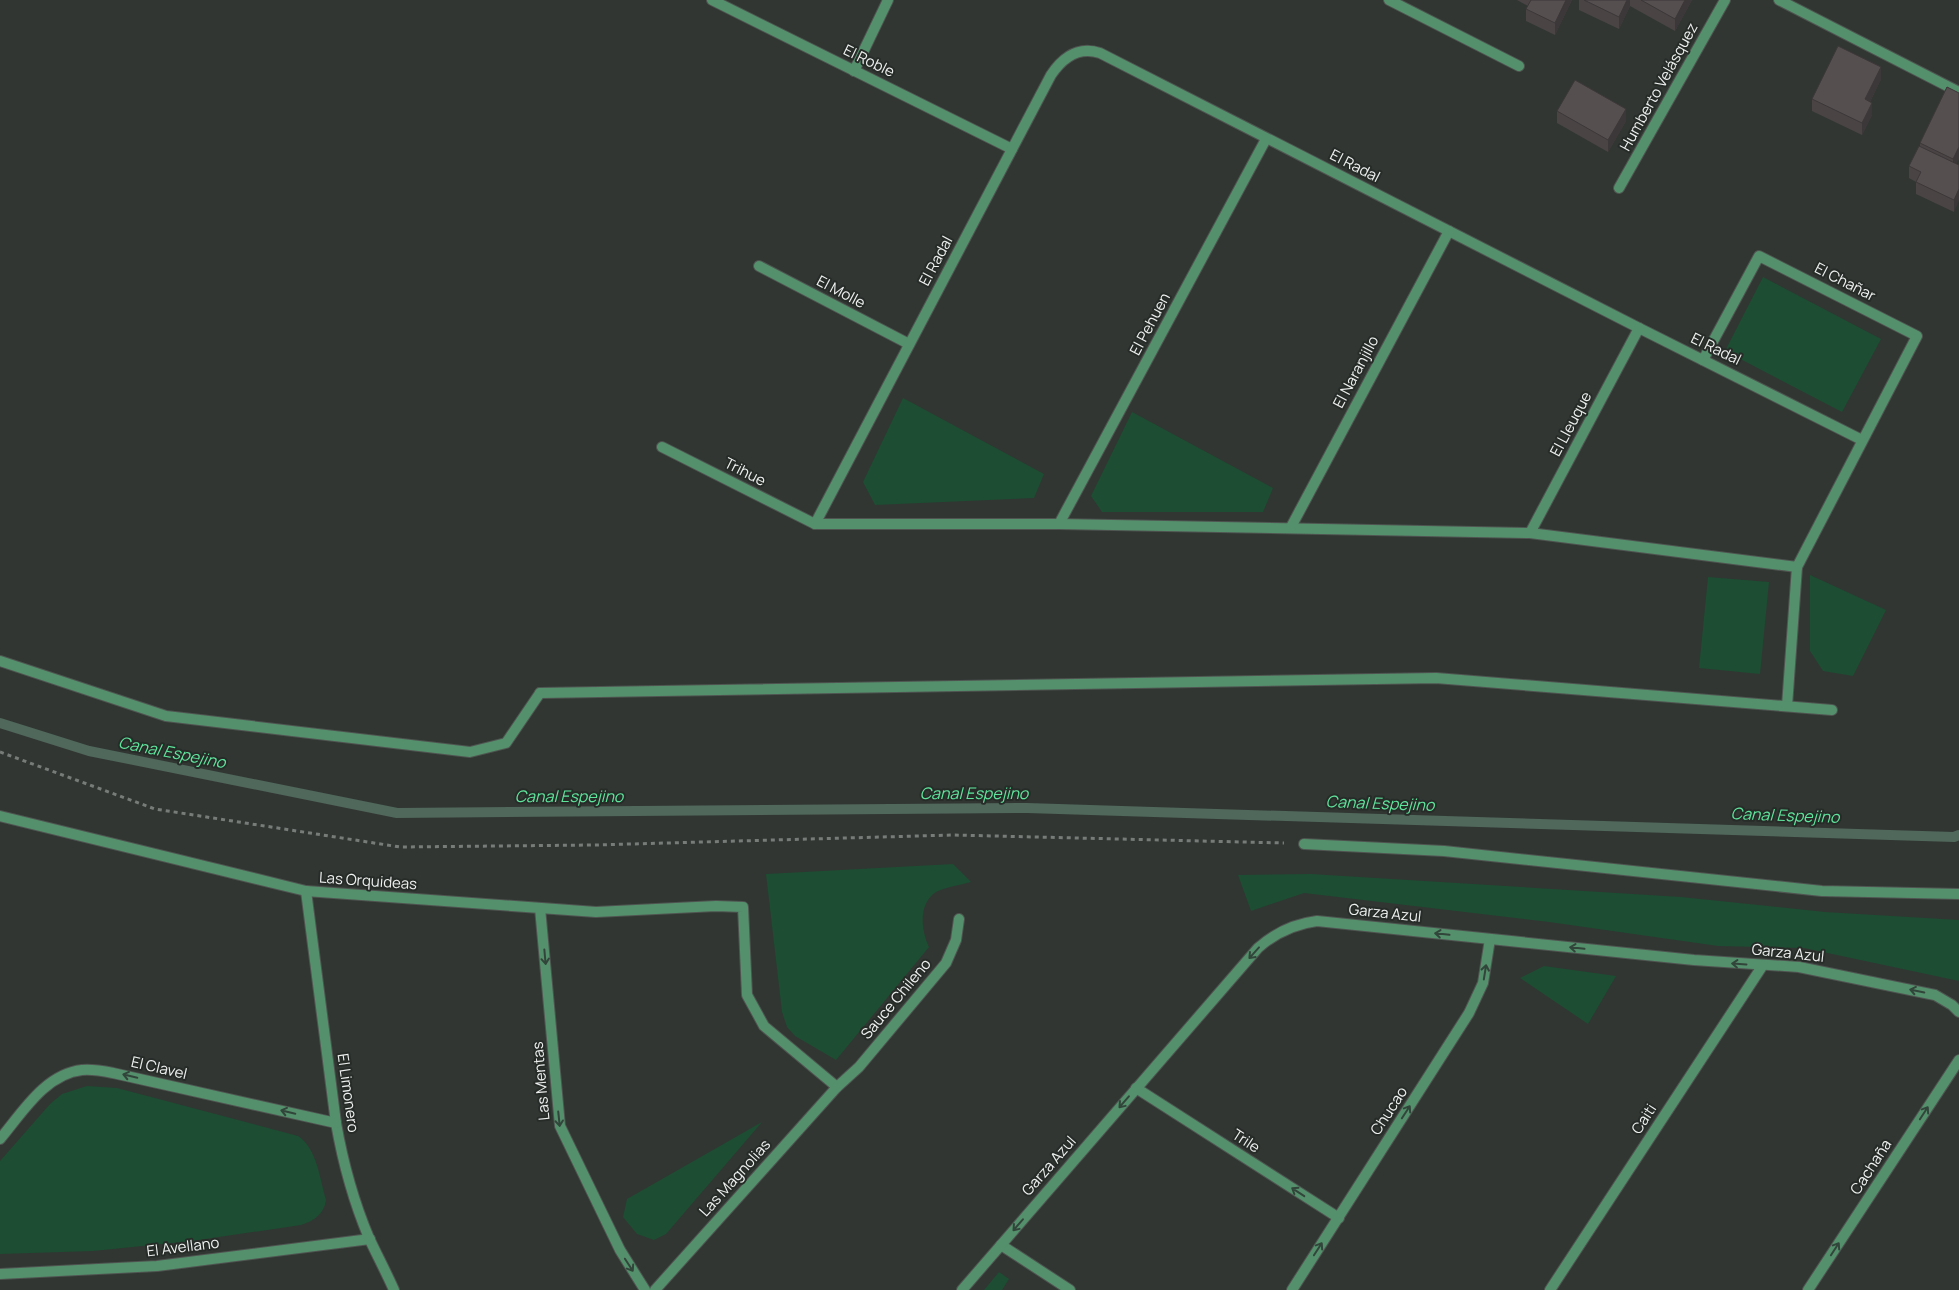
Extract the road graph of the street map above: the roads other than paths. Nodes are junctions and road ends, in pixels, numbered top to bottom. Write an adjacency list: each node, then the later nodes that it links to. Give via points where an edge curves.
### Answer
1 (712, 0): 7 (street, El Roble)
2 (888, 0): 7 (street)
3 (1389, 0): 6 (street)
4 (1725, 0): 11 (street, Humberto Velásquez)
5 (1779, 0): 8 (street)
6 (1519, 66)
7 (854, 71): 10 (street, El Roble)
8 (1959, 92)
9 (1266, 139): 10 (street, El Radal, via 1100,53 1086,50 1066,57 1056,68); 12 (street, El Radal); 20 (street, El Pehuen)
10 (1012, 149): 15 (street, El Radal)
11 (1619, 188)
12 (1449, 231): 14 (street, El Radal); 21 (street, El Naranjillo)
13 (759, 266): 15 (street, El Molle)
14 (1639, 328): 16 (street, El Radal); 22 (street, El Lleuque)
15 (909, 344): 19 (street, El Radal)
16 (1703, 360): 17 (street, El Radal); 17 (street, El Chañar, via 1759,256 1777,265 1917,336)
17 (1862, 440): 23 (street)
18 (662, 447): 19 (street, Trihue)
19 (815, 524): 20 (street)
20 (1059, 524): 21 (street)
21 (1291, 527): 22 (street)
22 (1530, 533): 23 (street)
23 (1797, 567): 25 (street)
24 (0, 661): 25 (street, via 166,716 470,752 506,743 540,693 1436,678)
25 (1787, 706): 26 (street)
26 (1832, 710)
27 (0, 816): 29 (street, Las Orquideas)
28 (1304, 844): 30 (street, via 1444,851 1822,891)
29 (306, 891): 31 (street, Las Orquideas); 39 (street, El Limonero)
30 (1959, 894)
31 (540, 908): 37 (street, Las Orquideas, via 596,912 743,907 747,995 764,1026); 46 (street, Las Mentas, one-way to 46, via 560,1126 620,1250)
32 (959, 919): 37 (street, Sauce Chileno, via 956,940 946,963 859,1067)
33 (1490, 939): 34 (street, Garza Azul, one-way to 33); 38 (street, Garza Azul, one-way to 38, via 1317,921 1287,928 1258,948); 41 (street, Chucao, one-way to 33, via 1475,1002 1484,983)
34 (1763, 965): 35 (street, Garza Azul, one-way to 34, via 1935,995 1819,970); 51 (street, Caiti)
35 (1959, 1012)
36 (1959, 1060): 52 (street, Cachaña, one-way to 36)
37 (837, 1087): 47 (street, Las Magnolias)
38 (1136, 1088): 41 (street, Trile, one-way to 38); 43 (street, Garza Azul, one-way to 43)
39 (336, 1123): 40 (street, El Clavel, one-way to 40, via 113,1073 82,1070 58,1077 47,1085); 42 (street, El Limonero, via 348,1178)
40 (0, 1139)
41 (1339, 1218): 50 (street, Chucao, one-way to 41)
42 (370, 1238): 44 (street, El Avellano, via 157,1266); 45 (street, El Limonero)
43 (1001, 1245): 48 (street, Garza Azul); 49 (street)
44 (0, 1274)
45 (394, 1290)
46 (645, 1290)
47 (655, 1290)
48 (962, 1290)
49 (1070, 1290)
50 (1292, 1290)
51 (1550, 1290)
52 (1808, 1290)

